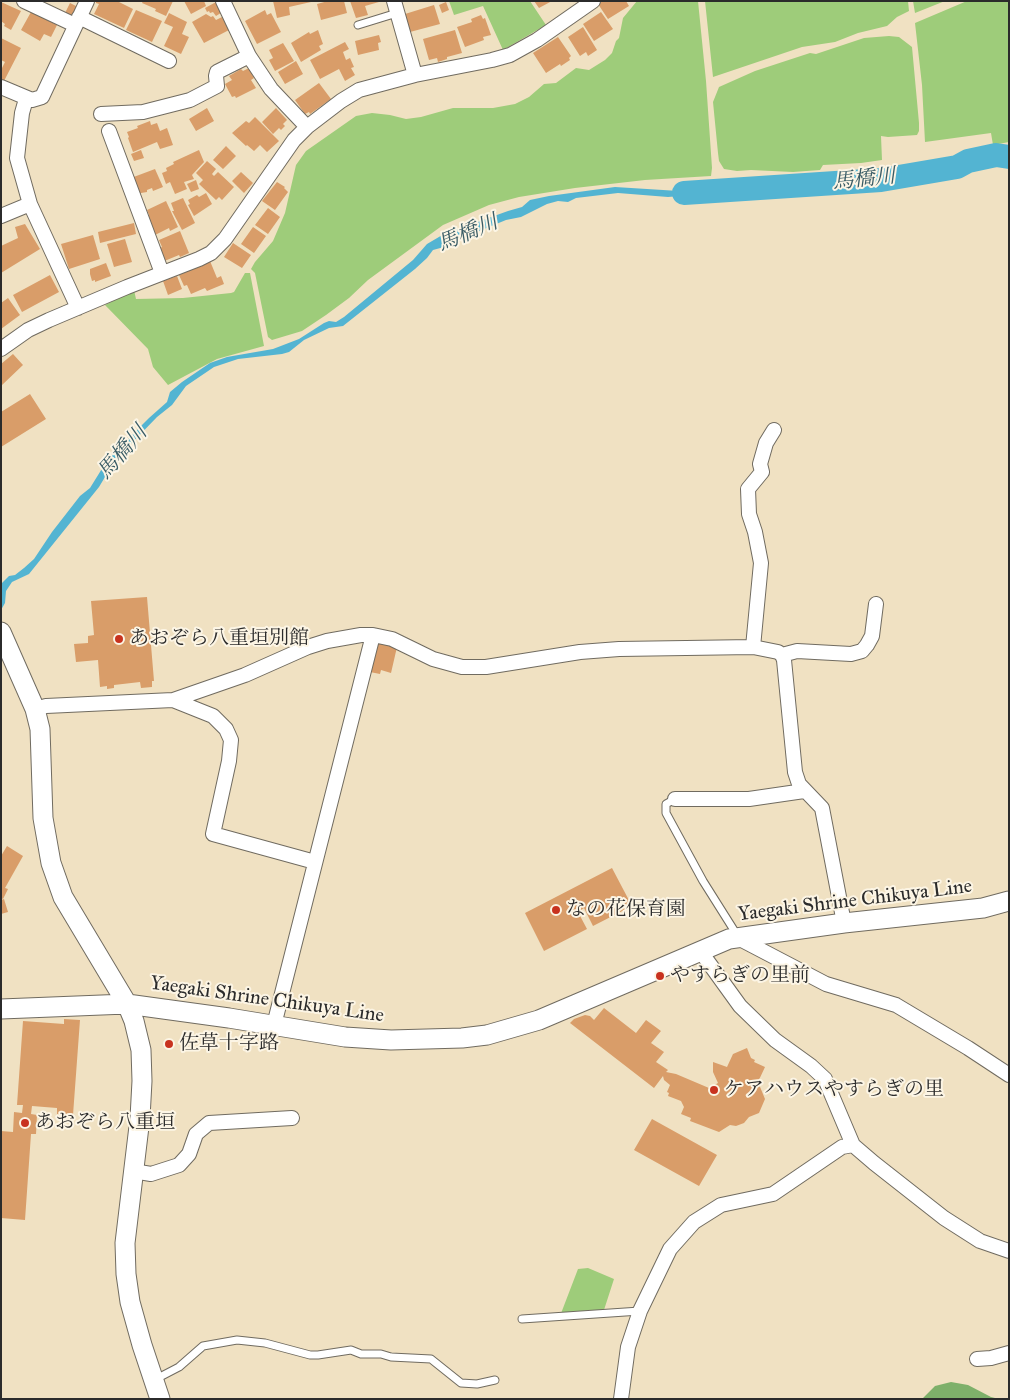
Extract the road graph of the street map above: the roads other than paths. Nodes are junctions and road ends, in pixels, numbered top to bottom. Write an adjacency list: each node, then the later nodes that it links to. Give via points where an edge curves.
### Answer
1 (24, 1): 6 (street)
2 (87, 1): 6 (street)
3 (223, 1): 8 (street)
4 (591, 2): 10 (street, via 537,40 510,54)
5 (395, 7): 7 (lane); 10 (street)
6 (77, 21): 9 (street); 12 (street, via 42,97)
7 (358, 25)
8 (249, 56): 13 (street, via 218,72 217,86 190,100 143,112); 14 (street, via 271,89)
9 (169, 61)
10 (415, 75): 14 (street, via 359,90)
11 (1, 87): 12 (street)
12 (26, 99): 16 (street, via 17,158)
13 (101, 114)
14 (308, 127): 18 (street, via 294,140 219,246 199,259)
15 (110, 131): 18 (street)
16 (30, 204): 17 (street); 19 (street)
17 (1, 216)
18 (162, 274): 19 (street)
19 (78, 308): 20 (street, via 28,330)
20 (1, 349)
21 (774, 430): 25 (street, via 766,443 760,464 762,472 748,489 749,514 761,563)
22 (876, 604): 26 (street, via 872,636 862,651 851,654 797,651)
23 (1, 632): 28 (main road)
24 (374, 635): 25 (street, via 462,667 619,648); 27 (street, via 345,637 308,647 245,675); 31 (street)
25 (753, 647): 26 (street)
26 (782, 655): 29 (street, via 794,772)
27 (174, 700): 28 (street); 31 (street, via 213,716 226,729 231,740 212,834)
28 (35, 709): 36 (main road, via 40,729 43,818 50,863 63,897)
29 (804, 790): 30 (street, via 748,799); 33 (street, via 822,808)
30 (675, 799): 34 (lane, via 666,804 666,813)
31 (315, 862): 38 (street)
32 (1009, 901): 33 (main road, Yaegaki Shrine Chikuya Line, via 983,908)
33 (844, 923): 34 (main road, Yaegaki Shrine Chikuya Line)
34 (738, 938): 35 (main road, Yaegaki Shrine Chikuya Line); 39 (street, via 826,984 896,1005)
35 (701, 952): 38 (main road, Yaegaki Shrine Chikuya Line, via 539,1020 487,1035 391,1040 345,1037); 41 (street, via 740,1006 775,1040 825,1079)
36 (127, 1004): 37 (main road, Yaegaki Shrine Chikuya Line); 38 (main road, Yaegaki Shrine Chikuya Line); 42 (main road, via 141,1050 142,1074)
37 (1, 1008)
38 (274, 1025)
39 (1009, 1075)
40 (292, 1118): 42 (street, via 209,1123 196,1134 189,1154 179,1165 151,1174)
41 (853, 1145): 43 (street, via 944,1218 980,1241); 44 (street, via 842,1146 773,1194 721,1205 694,1222 670,1249)
42 (133, 1172): 48 (main road, via 125,1243 126,1274 130,1302)
43 (1009, 1251)
44 (640, 1311): 45 (lane); 51 (street, via 628,1347)
45 (522, 1319)
46 (1009, 1353): 47 (street)
47 (977, 1359)
48 (154, 1380): 49 (lane, via 179,1367 203,1346 237,1340 265,1343 310,1355 351,1350 391,1358 432,1359 461,1383); 50 (main road)
49 (495, 1380)
50 (160, 1399)
51 (621, 1399)

